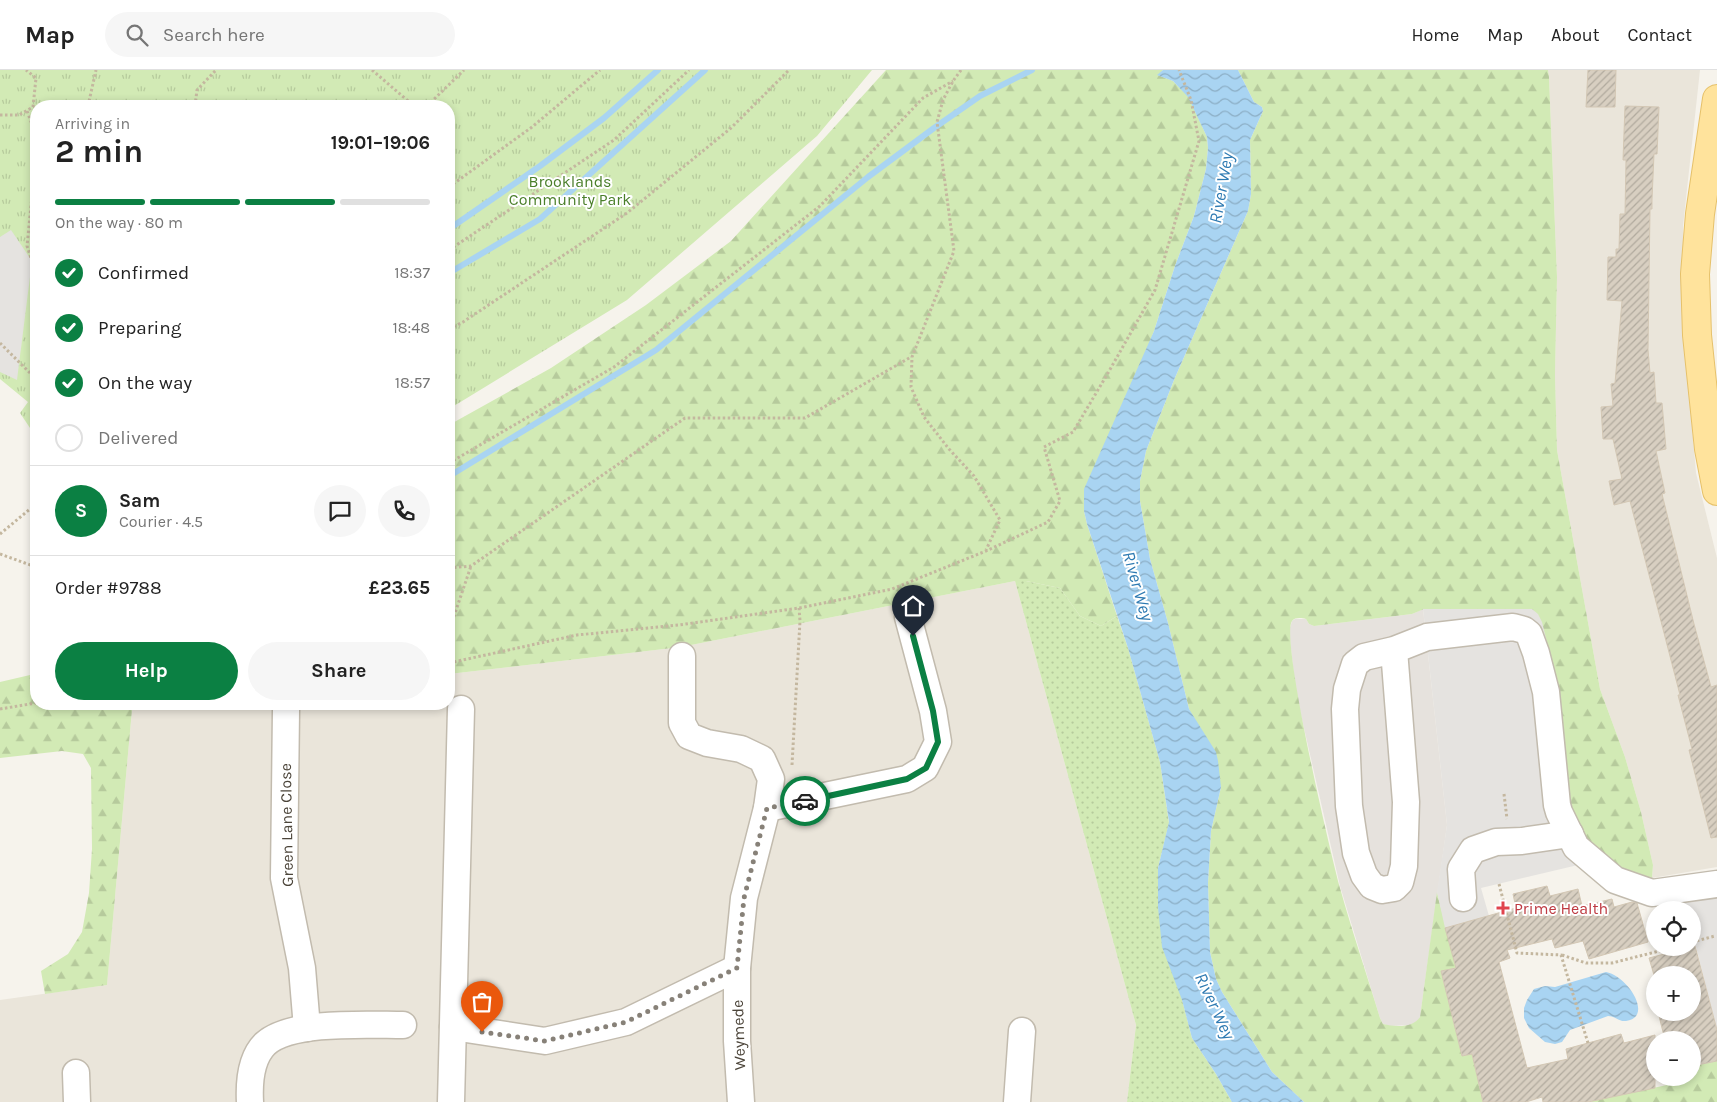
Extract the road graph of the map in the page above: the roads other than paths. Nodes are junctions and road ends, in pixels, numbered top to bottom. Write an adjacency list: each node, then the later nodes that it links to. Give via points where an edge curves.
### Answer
1 (1717, 98): 2 (main road, via 1695,274 1708,448)
2 (1717, 491)
3 (908, 617): 8 (street, via 938,742 926,768 907,779)
4 (1394, 650): 4 (street, via 1364,657 1355,664 1345,709 1349,806 1356,853 1364,875 1372,886 1382,890 1394,888 1400,882 1404,866 1406,802); 9 (street, via 1427,637 1465,632 1512,627 1529,634 1546,692 1557,805)
5 (682, 656): 8 (street, Weymede, via 682,723 689,736 707,744 740,749 762,759)
6 (461, 709): 14 (street)
7 (286, 710): 15 (street, Green Lane Close, via 284,878 302,968)
8 (778, 805): 12 (street, Weymede, via 744,898)
9 (1570, 834): 10 (street, via 1576,847 1615,880 1652,893); 11 (street, via 1496,842 1473,850 1461,869)
10 (1717, 884)
11 (1463, 898)
12 (737, 968): 14 (street, via 626,1022 545,1041); 21 (street, Weymede)
13 (403, 1025): 15 (street)
14 (453, 1027): 20 (street)
15 (307, 1028): 19 (street, via 283,1033 265,1045 254,1061)
16 (1022, 1031): 22 (street)
17 (76, 1073): 18 (street)
18 (77, 1102)
19 (250, 1102)
20 (450, 1102)
21 (741, 1102)
22 (1017, 1102)

